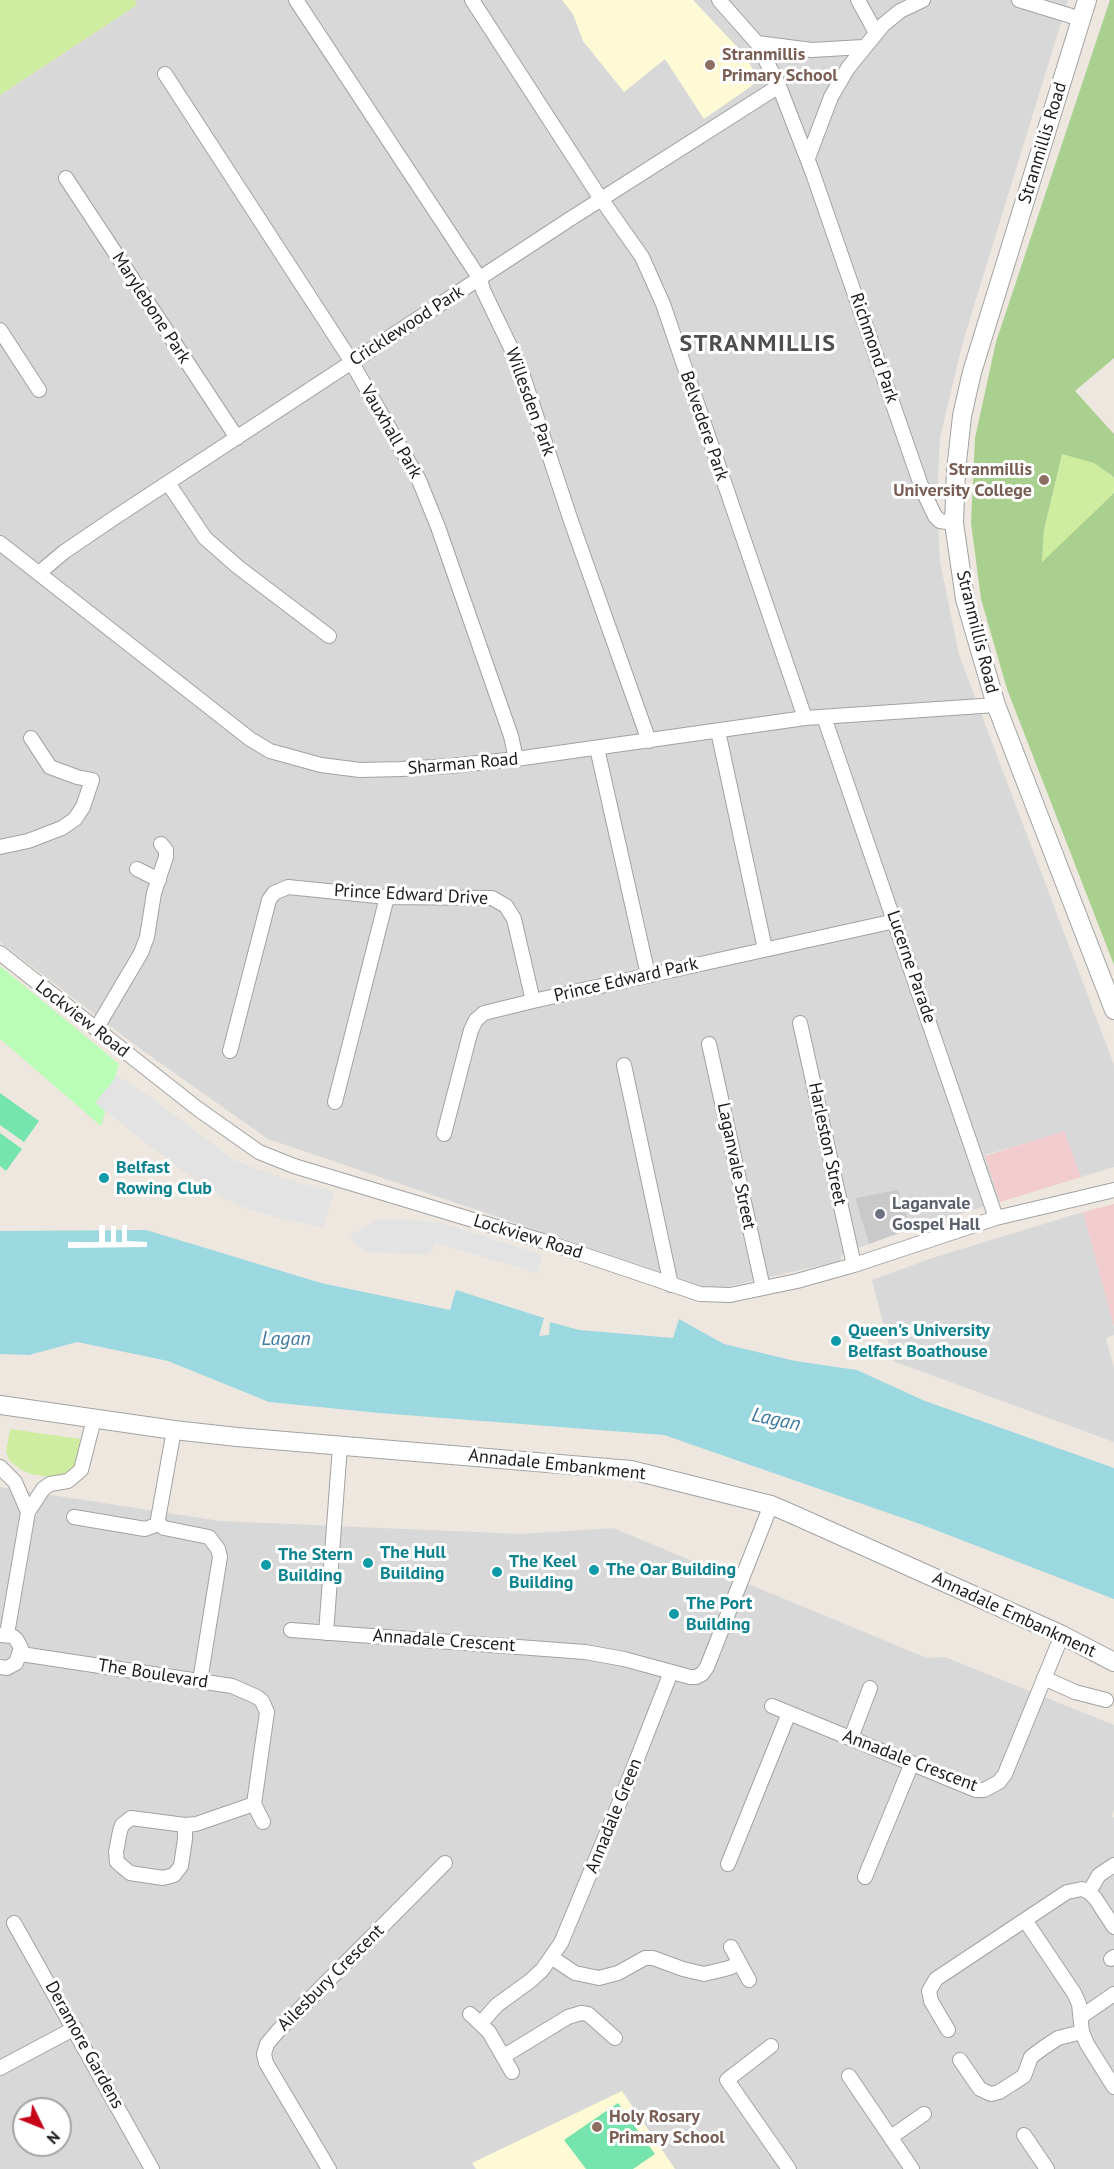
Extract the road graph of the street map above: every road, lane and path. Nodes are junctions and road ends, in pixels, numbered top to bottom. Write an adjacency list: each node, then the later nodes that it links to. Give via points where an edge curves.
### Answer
1 (296, 0): 17 (street, Willesden Park)
2 (472, 0): 16 (street, Belvedere Park)
3 (719, 0): 10 (street, Richmond Park)
4 (858, 0): 9 (street)
5 (923, 0): 9 (street, via 900,11)
6 (1019, 0): 8 (street)
7 (1087, 0): 8 (street, Stranmillis Road)
8 (1081, 19): 23 (street, Stranmillis Road, via 972,372 960,427)
9 (876, 33): 11 (street)
10 (757, 43): 11 (street, via 830,50); 13 (street, Richmond Park)
11 (863, 47): 14 (street, via 831,98)
12 (165, 74): 19 (street, Vauxhall Park)
13 (779, 86): 14 (street, Richmond Park); 16 (street, Cricklewood Park)
14 (808, 158): 23 (street, Richmond Park, via 923,491 935,516)
15 (66, 178): 21 (street, Marylebone Park)
16 (601, 200): 17 (street, Cricklewood Park); 29 (street, Belvedere Park, via 642,257 663,304)
17 (480, 279): 19 (street, Cricklewood Park); 32 (street, Willesden Park, via 520,368)
18 (0, 330): 20 (street)
19 (351, 362): 21 (street, Cricklewood Park); 34 (street, Vauxhall Park, via 428,498)
20 (39, 390)
21 (237, 438): 22 (street, Cricklewood Park)
22 (168, 483): 25 (street, Cricklewood Park); 26 (street, via 205,538)
23 (954, 523): 27 (street, Stranmillis Road, via 965,599)
24 (0, 543): 25 (street, Sharman Road)
25 (39, 573): 34 (street, Sharman Road, via 219,716 270,751 321,765 360,770)
26 (329, 636)
27 (996, 705): 28 (street, Sharman Road); 45 (street, Stranmillis Road)
28 (824, 717): 29 (street, Sharman Road); 40 (street, Lucerne Parade)
29 (806, 718): 30 (street, Sharman Road)
30 (718, 731): 32 (street, Sharman Road); 41 (street)
31 (31, 738): 36 (street, via 50,767 92,780 75,819 28,841)
32 (649, 741): 33 (street, Sharman Road)
33 (597, 748): 34 (street, Sharman Road); 43 (street)
34 (516, 759)
35 (161, 844): 38 (street, via 166,857)
36 (0, 847)
37 (137, 869): 38 (street)
38 (159, 880): 47 (street, via 141,953)
39 (387, 897): 44 (street, Prince Edward Drive, via 500,901 514,920); 49 (street, Prince Edward Drive, via 288,886 274,892 265,911); 51 (street)
40 (895, 921): 41 (street, Prince Edward Park); 54 (street, Lucerne Parade)
41 (765, 949): 43 (street, Prince Edward Park)
42 (0, 953): 47 (street, Lockview Road)
43 (648, 975): 44 (street, Prince Edward Park)
44 (533, 1001): 52 (street, Prince Edward Park, via 494,1009 476,1020)
45 (1114, 1010)
46 (801, 1023): 55 (street, Harleston Street)
47 (96, 1029): 56 (street, Lockview Road, via 237,1138 274,1159 546,1242)
48 (709, 1044): 57 (street, Laganvale Street)
49 (230, 1051)
50 (624, 1065): 56 (street)
51 (335, 1102)
52 (444, 1134)
53 (1114, 1190): 54 (street, Lockview Road)
54 (996, 1218): 55 (street, Lockview Road)
55 (854, 1265): 57 (street, Lockview Road)
56 (671, 1285): 57 (street, Lockview Road, via 713,1296)
57 (763, 1288)
58 (0, 1407): 59 (street, Annadale Embankment)
59 (94, 1419): 60 (street, Annadale Embankment); 64 (street, via 81,1470 68,1481 43,1489)
60 (174, 1430): 61 (street, Annadale Embankment); 66 (street)
61 (340, 1446): 63 (street, Annadale Embankment, via 631,1470); 68 (street)
62 (0, 1467): 64 (street, via 15,1482)
63 (771, 1506): 70 (street, Annadale Embankment); 74 (street, Annadale Crescent, via 707,1667 702,1674 690,1677)
64 (28, 1512): 69 (street)
65 (74, 1517): 66 (street, via 145,1529)
66 (159, 1524): 76 (street, via 209,1537 218,1549 220,1557)
67 (291, 1630): 68 (street, Annadale Crescent)
68 (326, 1633): 74 (street, Annadale Crescent, via 585,1652)
69 (4, 1634): 71 (street, via 16,1639)
70 (1062, 1635): 72 (street, Annadale Embankment); 75 (street, Annadale Crescent)
71 (21, 1654): 73 (street, via 16,1663); 76 (street, The Boulevard)
72 (1114, 1662)
73 (1, 1669)
74 (671, 1672): 95 (street, Annadale Green, via 568,1929)
75 (1044, 1678): 78 (street); 82 (street, Annadale Crescent, via 1005,1774 991,1788 976,1790)
76 (200, 1681): 83 (street, The Boulevard, via 232,1686 257,1697 266,1707)
77 (870, 1688): 81 (street)
78 (1106, 1700)
79 (772, 1706): 80 (street, Annadale Crescent)
80 (789, 1713): 81 (street, Annadale Crescent); 87 (street)
81 (850, 1738): 82 (street, Annadale Crescent)
82 (912, 1763): 89 (street)
83 (254, 1804): 84 (street); 85 (street)
84 (263, 1822)
85 (185, 1825): 85 (street, via 131,1818 120,1830 117,1862 130,1873 163,1878 174,1875 181,1866)
86 (444, 1863): 115 (street, Ailesbury Crescent, via 267,2044 266,2063)
87 (728, 1864)
88 (1114, 1865): 90 (street, via 1099,1875)
89 (865, 1877)
90 (1089, 1892): 91 (street, via 1067,1892); 93 (street)
91 (1025, 1920): 99 (street, via 1074,1993); 101 (street, via 932,1983 931,2001)
92 (15, 1923): 100 (street, Deramore Gardens)
93 (1114, 1927)
94 (731, 1947): 96 (street)
95 (551, 1957): 96 (street, via 575,1973 599,1978 645,1958 704,1974); 105 (street, Annadale Green, via 530,1981 475,2018)
96 (740, 1962): 97 (street)
97 (749, 1980)
98 (1114, 1994): 99 (street)
99 (1082, 2016): 102 (street)
100 (75, 2028): 107 (street); 114 (street, Deramore Gardens)
101 (948, 2030)
102 (1082, 2032): 106 (street, via 1058,2038 1042,2048 1031,2057 1024,2076 991,2094 980,2089); 110 (street)
103 (615, 2038): 105 (street, via 588,2014 581,2013)
104 (771, 2046): 116 (street, via 727,2079)
105 (504, 2056): 108 (street)
106 (960, 2060)
107 (0, 2068)
108 (512, 2072)
109 (849, 2076): 113 (street)
110 (1114, 2087)
111 (924, 2114): 113 (street)
112 (1024, 2135): 118 (street)
113 (891, 2138): 117 (street)
114 (152, 2169)
115 (329, 2169)
116 (789, 2169)
117 (912, 2169)
118 (1047, 2169)

